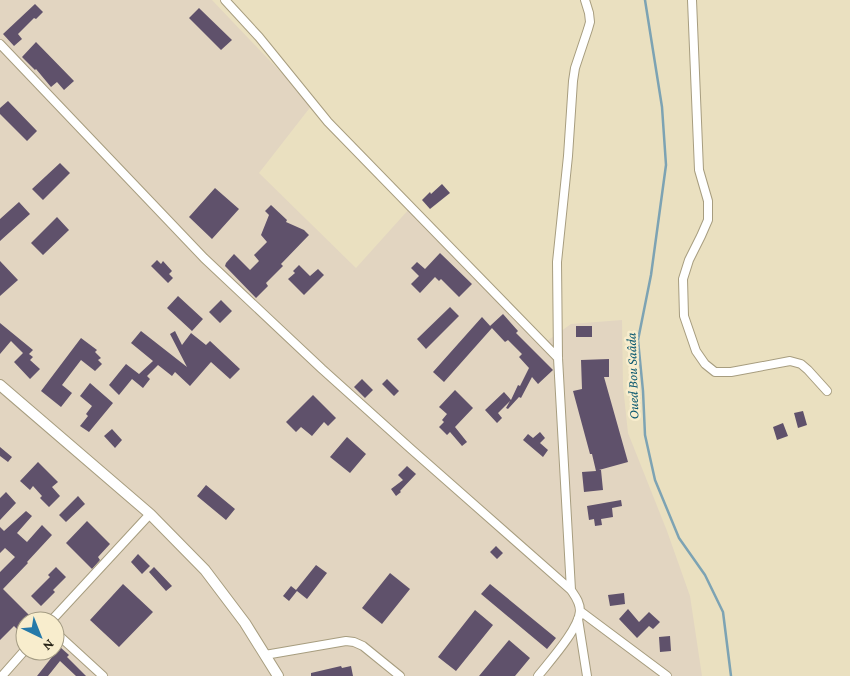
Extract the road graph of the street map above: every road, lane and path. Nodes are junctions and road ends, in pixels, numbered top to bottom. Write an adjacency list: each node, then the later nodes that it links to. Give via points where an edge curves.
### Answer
1 (225, 0): 5 (street, via 328,122)
2 (585, 0): 5 (street, via 590,22 573,81 557,262)
3 (692, 0): 7 (street, via 699,170 708,201 708,220 683,279 684,316 696,351 715,372 790,361 801,364)
4 (0, 44): 9 (street, via 204,258 410,449)
5 (558, 358): 9 (street)
6 (0, 385): 8 (main road)
7 (827, 390)
8 (150, 514): 10 (street); 13 (main road, via 205,570)
9 (570, 590): 11 (street, via 577,598)
10 (60, 611)
11 (579, 615): 19 (street, via 570,634); 20 (street); 21 (street)
12 (65, 641): 16 (street)
13 (265, 655): 17 (main road); 18 (street, via 346,641 360,644)
14 (15, 661): 15 (street)
15 (2, 676)
16 (103, 676)
17 (278, 676)
18 (400, 676)
19 (538, 676)
20 (587, 676)
21 (667, 676)

